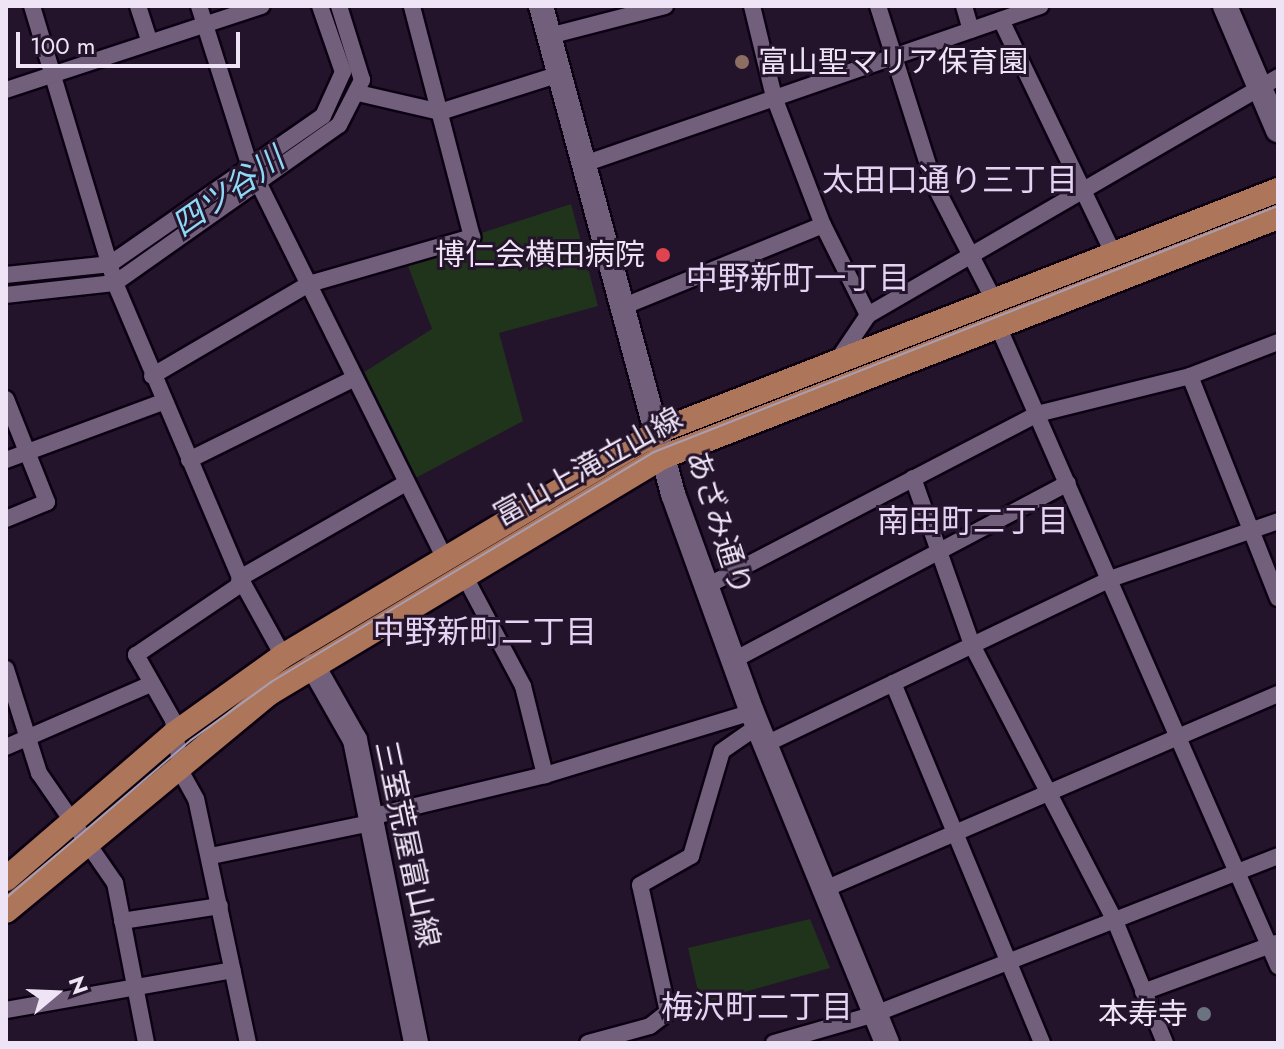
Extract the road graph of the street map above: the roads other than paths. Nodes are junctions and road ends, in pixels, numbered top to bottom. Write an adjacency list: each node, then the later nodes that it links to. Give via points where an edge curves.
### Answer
1 (32, 6): 21 (street)
2 (138, 6): 19 (street)
3 (199, 6): 16 (street)
4 (262, 6): 16 (street)
5 (320, 6): 29 (street, via 343,72 337,97 323,116)
6 (339, 6): 25 (street, via 362,80)
7 (412, 6): 27 (street)
8 (541, 6): 18 (street, あざみ通り)
9 (665, 6): 18 (street)
10 (752, 6): 26 (street)
11 (878, 6): 20 (street)
12 (964, 6): 17 (street)
13 (1040, 6): 15 (street)
14 (1225, 6): 23 (street)
15 (1001, 20): 17 (street); 33 (street)
16 (205, 24): 19 (street); 29 (street)
17 (971, 30): 20 (street)
18 (549, 36): 22 (street, あざみ通り)
19 (150, 42): 21 (street)
20 (892, 56): 26 (street); 36 (street, via 934,184)
21 (49, 74): 24 (street); 38 (street)
22 (560, 74): 27 (street); 30 (street, あざみ通り)
23 (1269, 82): 28 (street); 33 (street)
24 (6, 90)
25 (358, 93): 27 (street); 31 (street, via 339,125)
26 (774, 97): 30 (street); 35 (street)
27 (440, 112): 41 (street, via 472,237)
28 (1278, 130)
29 (249, 164): 31 (street); 38 (street)
30 (584, 164): 44 (street, あざみ通り)
31 (257, 180): 40 (street); 41 (street)
32 (1278, 190): 37 (main road, 富山上滝立山線)
33 (1082, 191): 36 (street); 37 (street)
34 (1278, 217): 46 (main road, 富山上滝立山線)
35 (823, 225): 44 (street); 45 (street)
36 (974, 255): 43 (street); 45 (street)
37 (1114, 255): 43 (main road, 富山上滝立山線)
38 (110, 264): 39 (street); 40 (street)
39 (6, 275)
40 (115, 283): 42 (street); 49 (street)
41 (309, 284): 49 (street); 51 (street)
42 (6, 295)
43 (994, 300): 48 (main road, 富山上滝立山線)
44 (622, 307): 55 (street, あざみ通り)
45 (868, 315): 48 (street)
46 (998, 326): 54 (street); 57 (main road, 富山上滝立山線)
47 (1278, 342): 50 (street)
48 (837, 361): 55 (main road, 富山上滝立山線)
49 (152, 376): 53 (street)
50 (1190, 376): 54 (street); 65 (street)
51 (355, 378): 59 (street); 61 (street)
52 (6, 399): 56 (street)
53 (163, 402): 56 (street); 59 (street)
54 (1037, 414): 60 (street); 62 (street)
55 (657, 432): 57 (street, あざみ通り); 67 (main road, 富山上滝立山線)
56 (28, 451): 58 (street); 63 (street, via 47,502)
57 (663, 457): 68 (main road, 富山上滝立山線); 71 (street, あざみ通り)
58 (6, 460)
59 (189, 460): 69 (street)
60 (913, 478): 66 (street); 71 (street)
61 (406, 483): 67 (street); 69 (street)
62 (1068, 483): 66 (street); 70 (street)
63 (6, 519)
64 (1278, 521): 65 (street)
65 (1251, 531): 70 (street); 72 (street)
66 (939, 551): 73 (street); 75 (street)
67 (444, 557): 74 (main road, 富山上滝立山線)
68 (464, 575): 76 (main road, 富山上滝立山線); 87 (street, via 523,686)
69 (240, 578): 74 (street); 79 (street, via 238,586 136,655)
70 (1110, 579): 73 (street); 84 (street)
71 (705, 587): 75 (street, あざみ通り)
72 (1278, 598)
73 (972, 645): 78 (street); 88 (street)
74 (283, 656): 82 (main road, 富山上滝立山線)
75 (732, 661): 81 (street, あざみ通り)
76 (313, 666): 86 (main road, 富山上滝立山線); 89 (street, 三室荒屋富山線, via 355,740)
77 (7, 677): 83 (street)
78 (893, 683): 81 (street); 91 (street)
79 (151, 684): 82 (street); 83 (street)
80 (1278, 694): 84 (street)
81 (759, 728): 87 (street); 96 (street, あざみ通り); 112 (street, via 722,751 691,856 640,885 668,1012 650,1026)
82 (174, 734): 86 (street); 90 (main road, 富山上滝立山線)
83 (24, 740): 85 (street); 90 (street)
84 (1181, 741): 88 (street); 94 (street)
85 (6, 747)
86 (179, 762): 90 (main road, 富山上滝立山線); 92 (street)
87 (545, 775): 89 (street)
88 (1050, 796): 91 (street); 100 (street)
89 (371, 820): 92 (street); 111 (street, 三室荒屋富山線)
90 (79, 831): 95 (main road, 富山上滝立山線); 98 (main road, 富山上滝立山線); 99 (street, via 115,883)
91 (955, 835): 96 (street); 102 (street)
92 (211, 856): 97 (street)
93 (1278, 856): 94 (street)
94 (1239, 872): 100 (street); 101 (street)
95 (6, 879)
96 (825, 889): 108 (street, あざみ通り)
97 (220, 906): 99 (street); 104 (street)
98 (6, 911)
99 (122, 921): 105 (street)
100 (1115, 921): 102 (street); 106 (street)
101 (1274, 944): 103 (street); 106 (street)
102 (1008, 962): 108 (street); 115 (street)
103 (1278, 966)
104 (233, 970): 105 (street); 110 (street)
105 (134, 985): 107 (street); 109 (street)
106 (1143, 992): 116 (street)
107 (6, 1010)
108 (875, 1014): 113 (street); 114 (street, あざみ通り)
109 (146, 1043)
110 (248, 1043)
111 (416, 1043)
112 (588, 1043)
113 (774, 1043)
114 (887, 1043)
115 (1042, 1043)
116 (1165, 1043)

